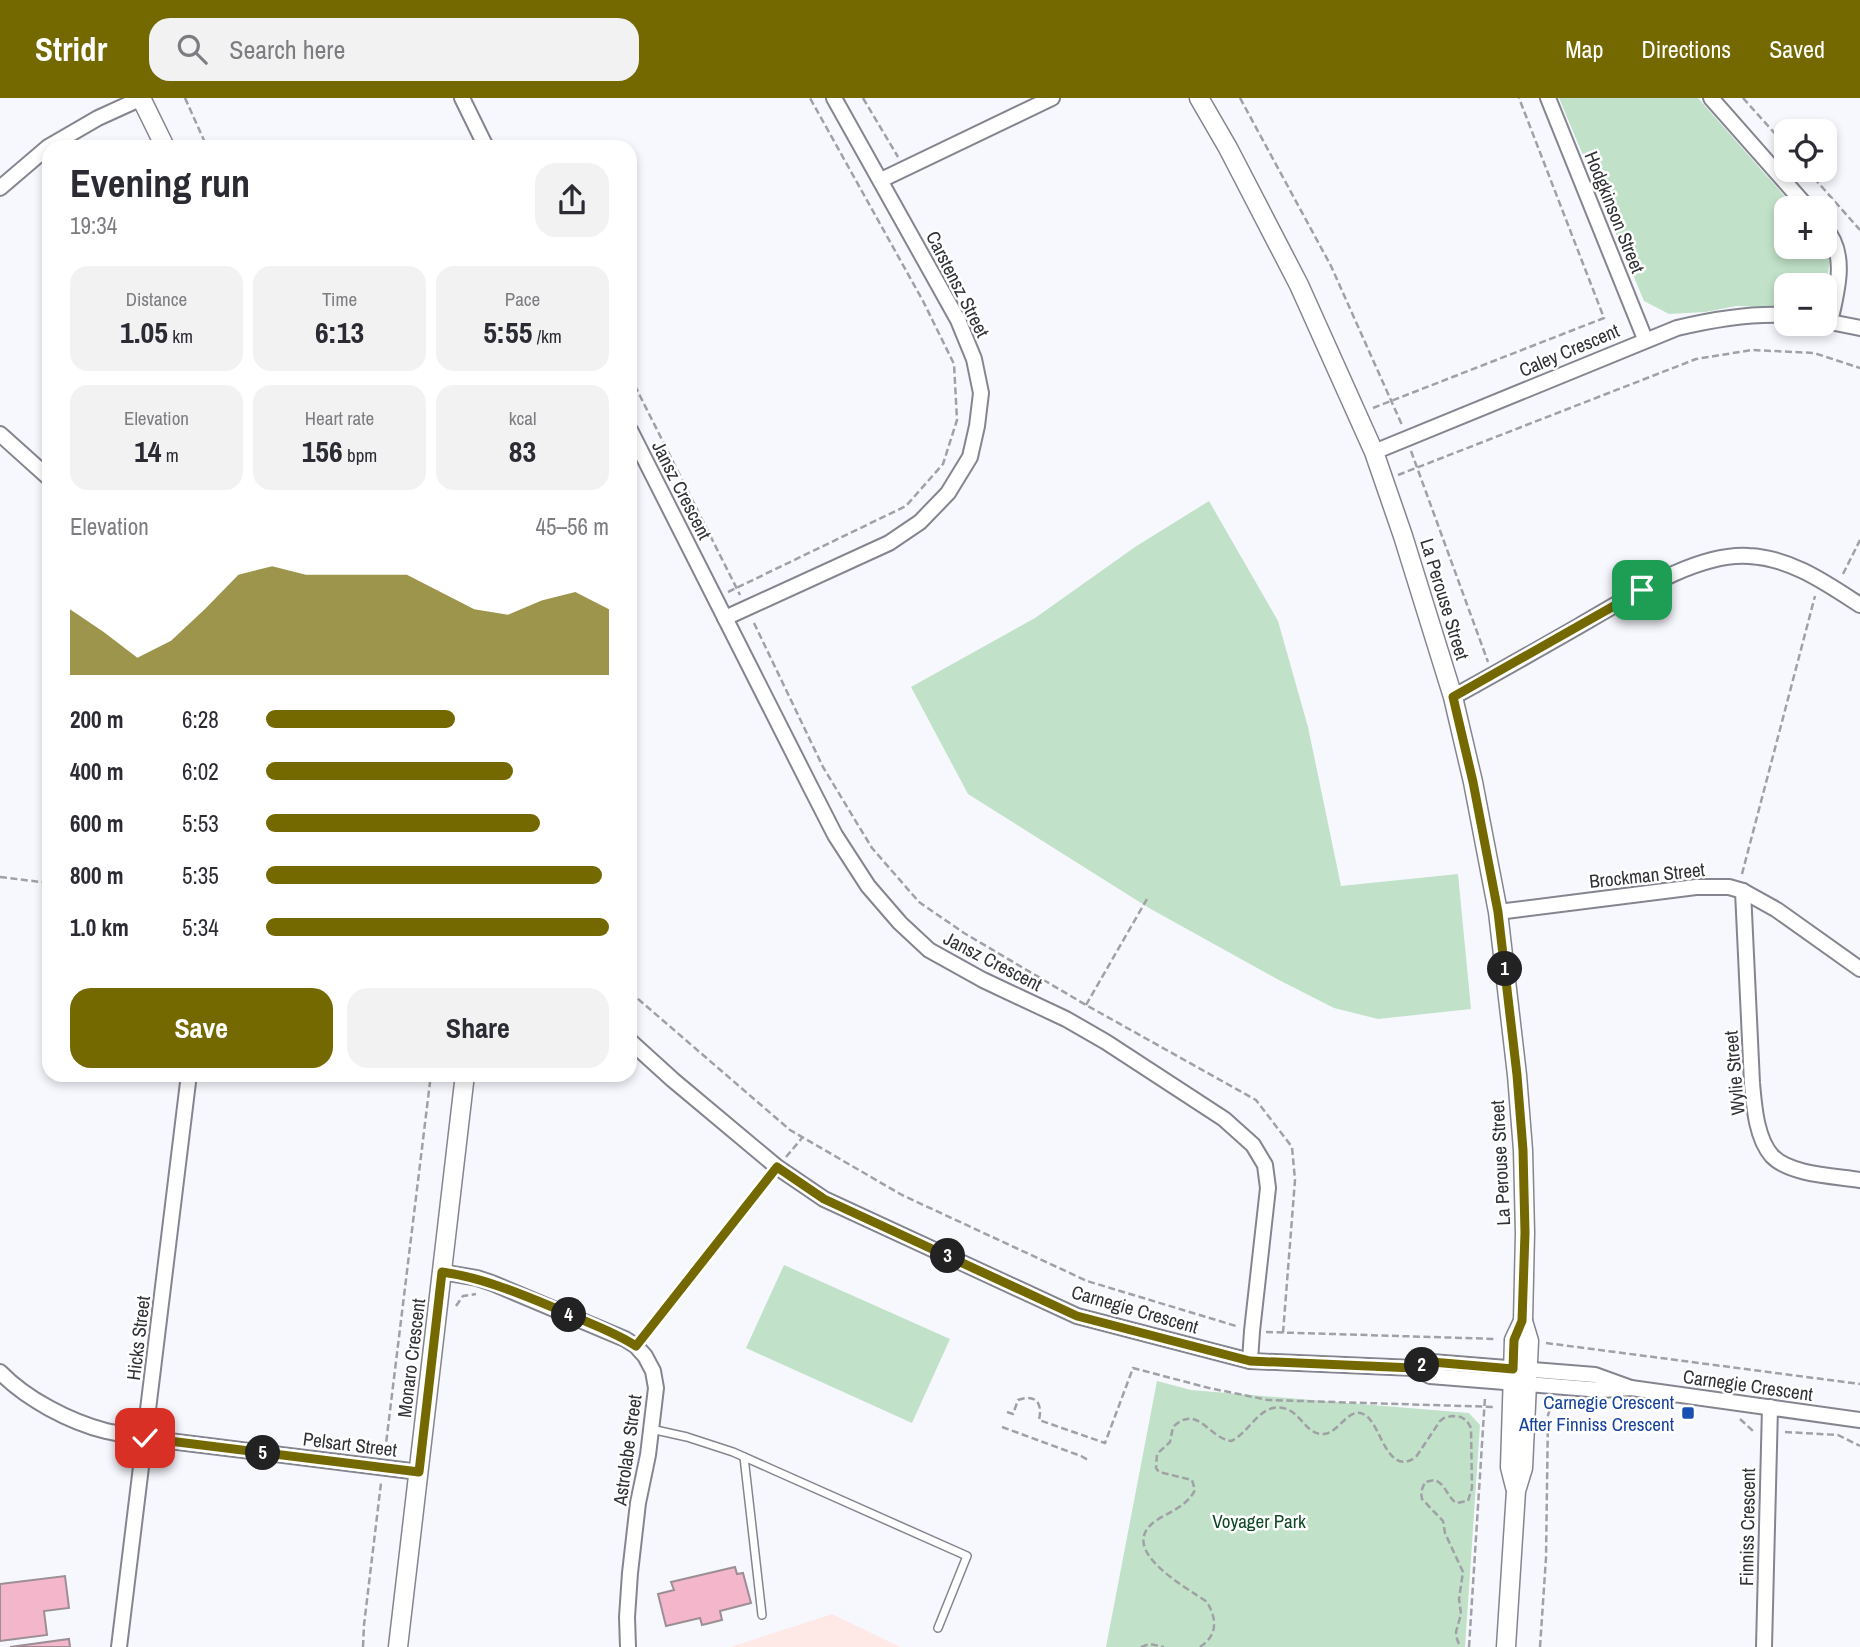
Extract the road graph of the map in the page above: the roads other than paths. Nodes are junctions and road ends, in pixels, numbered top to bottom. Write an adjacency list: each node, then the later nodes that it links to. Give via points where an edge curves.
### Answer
1 (141, 98): 8 (street); 9 (street)
2 (462, 98): 10 (street)
3 (834, 98): 12 (street, Carstensz Street)
4 (1052, 98): 12 (street)
5 (1199, 98): 23 (street, La Perouse Street, via 1299,285)
6 (1548, 98): 20 (street, Hodgkinson Street)
7 (1711, 98): 14 (street)
8 (60, 140)
9 (162, 140)
10 (483, 140)
11 (42, 152): 13 (street)
12 (881, 180): 26 (street, Carstensz Street, via 958,320 974,359 981,393 970,457 948,493 920,522 889,543)
13 (0, 188)
14 (1797, 196)
15 (1837, 253): 16 (street)
16 (1837, 288)
17 (1774, 315): 20 (street, Caley Crescent, via 1711,319)
18 (1837, 323): 19 (street)
19 (1860, 328)
20 (1645, 340): 23 (street, Caley Crescent)
21 (0, 434): 24 (street)
22 (637, 444): 26 (street, Jansz Crescent)
23 (1374, 452): 27 (street, La Perouse Street)
24 (42, 472)
25 (1860, 605): 27 (street, via 1779,561 1748,555 1714,559 1642,590)
26 (725, 618): 36 (street, Jansz Crescent, via 835,835 867,886 900,923 929,950 1107,1042 1224,1119 1253,1145 1265,1165 1268,1188)
27 (1453, 697): 29 (street, La Perouse Street)
28 (1740, 890): 29 (street, Brockman Street, via 1696,887); 30 (street, Brockman Street, via 1777,910); 34 (street, Wylie Street, via 1754,1108 1760,1135 1772,1156 1789,1167)
29 (1498, 912): 38 (street, La Perouse Street, via 1523,1150 1522,1321 1514,1340)
30 (1860, 969)
31 (637, 1047): 36 (street, Carnegie Crescent, via 777,1167 824,1199 1077,1316)
32 (188, 1082): 42 (street, Hicks Street)
33 (464, 1082): 35 (street, Monaro Crescent)
34 (1860, 1180)
35 (442, 1272): 41 (street, Astrolabe Street, via 514,1291 636,1346 651,1366 656,1388); 44 (street, Monaro Crescent)
36 (1250, 1361): 38 (street, Carnegie Crescent, via 1414,1368 1430,1376)
37 (0, 1372): 42 (street, Pelsart Street, via 58,1413 104,1430)
38 (1520, 1376): 39 (street, Carnegie Crescent, via 1595,1375 1631,1388); 50 (street, La Perouse Street, via 1523,1468 1516,1491)
39 (1770, 1407): 40 (street, Carnegie Crescent); 51 (street, Finniss Crescent)
40 (1860, 1420)
41 (651, 1429): 43 (lane); 49 (street, Astrolabe Street, via 630,1573)
42 (145, 1438): 44 (street, Pelsart Street); 47 (street, Hicks Street)
43 (744, 1457): 45 (lane); 46 (lane, via 967,1556)
44 (419, 1472): 48 (street, Monaro Crescent)
45 (762, 1615)
46 (938, 1628)
47 (119, 1647)
48 (398, 1647)
49 (628, 1647)
50 (1506, 1647)
51 (1764, 1647)

